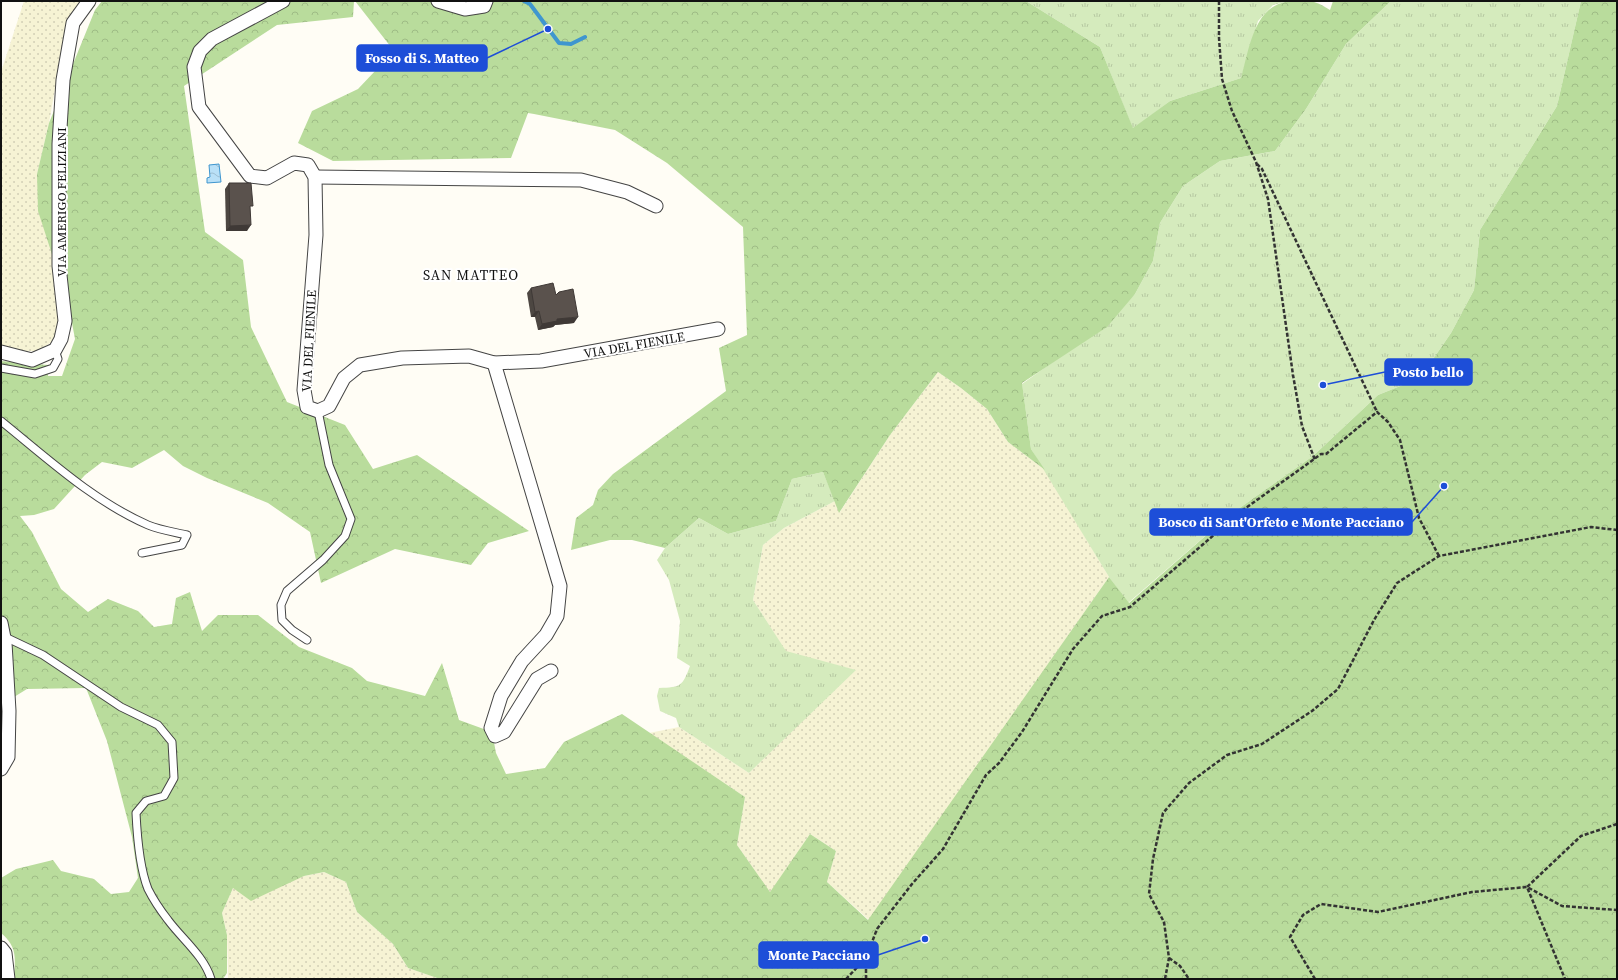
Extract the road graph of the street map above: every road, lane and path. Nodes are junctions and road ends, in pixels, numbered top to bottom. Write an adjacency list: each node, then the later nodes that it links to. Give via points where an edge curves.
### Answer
1 (89, 1): 10 (street, VIA AMERIGO FELIZIANI, via 72,23 63,80 59,144 59,266 65,321 61,339)
2 (283, 1): 7 (street, via 212,39 200,51 194,67 199,107 250,176 267,178 294,163 308,165)
3 (438, 1): 4 (street, via 465,9 484,6)
4 (486, 1)
5 (1219, 1): 6 (path, via 1222,79 1232,111)
6 (1256, 162): 15 (path, via 1262,169); 17 (path, via 1268,199 1302,426)
7 (315, 177): 8 (street, via 581,180 626,192); 14 (street, VIA DEL FIENILE, via 316,235 304,390 307,407)
8 (656, 206)
9 (718, 329): 12 (street, VIA DEL FIENILE, via 541,361)
10 (55, 350): 11 (street, via 32,360); 13 (lane, via 58,360 53,368 35,374)
11 (1, 352)
12 (494, 362): 14 (street, VIA DEL FIENILE, via 469,356 402,358 360,365 344,378 329,406); 23 (street, via 560,586 558,616 546,635 522,661 501,696 491,728 496,736 504,732 537,679)
13 (1, 368)
14 (318, 411): 22 (lane, via 329,466 351,519 345,536 323,560 287,591 281,605 282,620)
15 (1377, 412): 17 (path); 20 (path, via 1388,422 1400,440 1419,518)
16 (1, 421): 19 (lane, via 82,486 117,509 149,526 187,535 182,545)
17 (1315, 460): 29 (path, via 1243,510 1130,607 1102,616 1073,649 1000,763 986,775 943,848 878,929)
18 (1617, 530): 20 (path, via 1591,527)
19 (142, 552)
20 (1439, 556): 30 (path, via 1397,583 1374,620 1338,689 1312,711 1262,744 1226,755 1189,783 1163,813 1153,859 1149,894 1164,922)
21 (2, 629): 24 (street, via 9,711 8,757); 32 (lane, via 121,707 158,726 172,742 174,778 164,796 146,801 136,813 137,838 148,888 167,920 195,951)
22 (307, 640)
23 (551, 671)
24 (1, 769)
25 (1617, 824): 26 (path, via 1581,836)
26 (1527, 887): 27 (path, via 1562,906); 37 (path, via 1472,892 1378,912 1321,904 1303,915 1290,937); 38 (path)
27 (1617, 910)
28 (1, 948): 31 (street, via 5,953)
29 (866, 958): 33 (path); 34 (path)
30 (1169, 958): 35 (path); 36 (path, via 1180,966)
31 (8, 979)
32 (211, 979)
33 (846, 979)
34 (866, 979)
35 (1165, 979)
36 (1188, 979)
37 (1315, 979)
38 (1565, 979)

